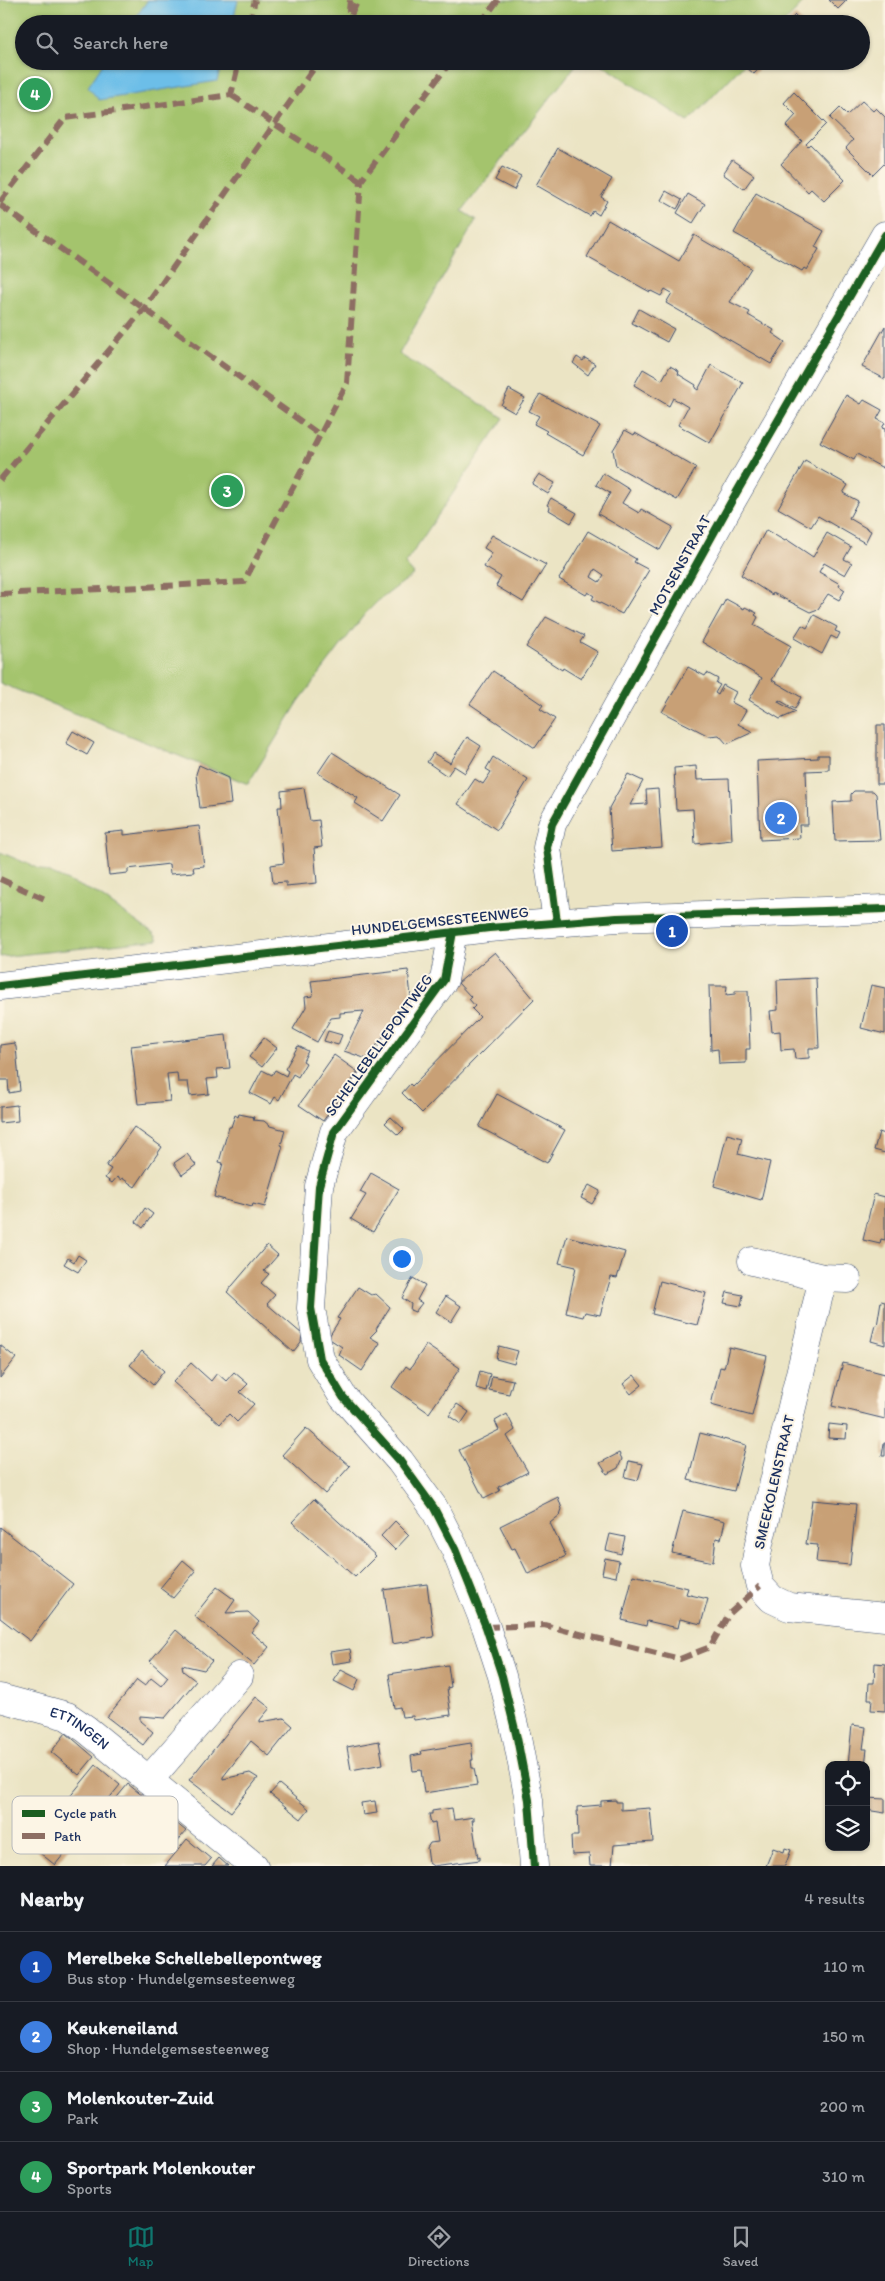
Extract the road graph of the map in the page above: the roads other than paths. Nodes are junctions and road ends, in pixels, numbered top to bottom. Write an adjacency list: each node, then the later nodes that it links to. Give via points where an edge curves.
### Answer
1 (885, 235): 3 (street, MOTSENSTRAAT, via 736,493 552,824 547,848)
2 (885, 909): 3 (street, HUNDELGEMSESTEENWEG)
3 (557, 922): 4 (street, HUNDELGEMSESTEENWEG)
4 (453, 932): 5 (street, HUNDELGEMSESTEENWEG); 14 (street, SCHELLEBELLEPONTWEG, via 444,980 334,1132 319,1186 311,1308 320,1359 343,1397 400,1461 434,1508 455,1549 502,1676 529,1800)
5 (0, 986)
6 (752, 1261): 7 (street, SMEEKOLENSTRAAT, via 835,1278 759,1544 755,1566 760,1586 772,1600 789,1607)
7 (885, 1617)
8 (239, 1676): 10 (street)
9 (0, 1698): 10 (street, ETTINGEN, via 67,1716)
10 (149, 1780): 11 (street, ETTINGEN)
11 (169, 1796)
12 (178, 1804): 13 (street, ETTINGEN)
13 (254, 1866)
14 (534, 1866)

